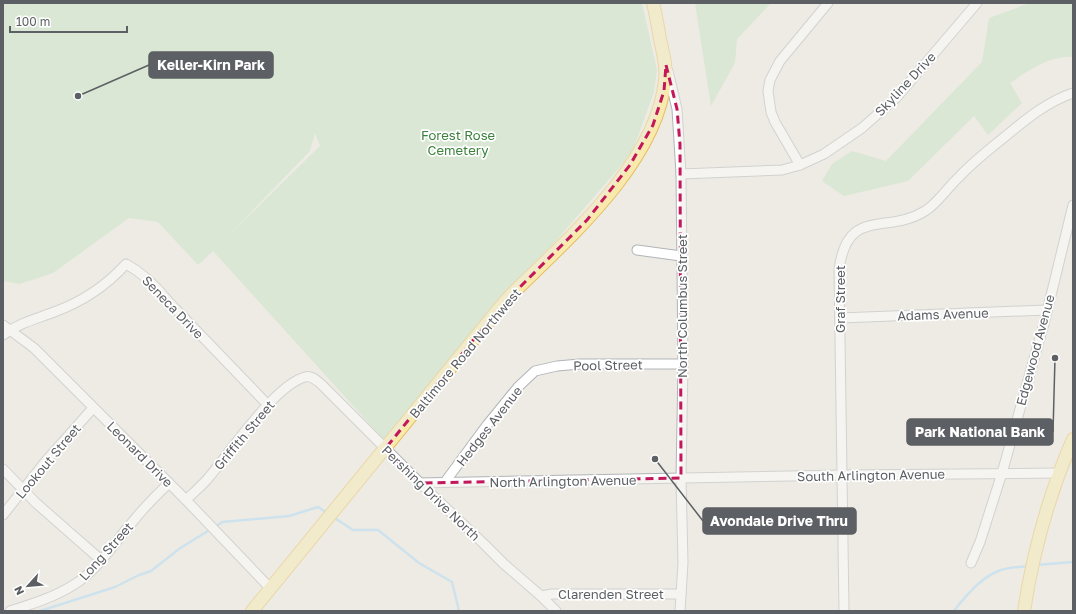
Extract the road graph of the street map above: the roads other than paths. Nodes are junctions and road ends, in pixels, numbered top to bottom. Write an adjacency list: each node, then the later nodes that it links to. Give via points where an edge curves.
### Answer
1 (654, 3): 4 (main road, North Columbus Street)
2 (828, 3): 6 (street, via 780,61 770,80 768,91 775,122)
3 (977, 3): 6 (street, Skyline Drive, via 912,80 879,113 837,145)
4 (666, 65): 7 (street, North Columbus Street, via 677,109); 20 (main road, Baltimore Road Northwest, via 662,97 653,125 630,165 587,220 512,295 474,339)
5 (1073, 93): 12 (street, Graf Street, via 1046,105 1018,125 965,170 925,212 892,223 869,225 850,238 844,248 839,270)
6 (800, 165): 7 (street, Skyline Drive, via 770,171)
7 (681, 174): 10 (street, North Columbus Street)
8 (1073, 205): 11 (street, Edgewood Avenue)
9 (637, 250): 10 (street)
10 (681, 256): 14 (street, North Columbus Street)
11 (1047, 310): 12 (street, Adams Avenue); 22 (street, Edgewood Avenue)
12 (840, 318): 24 (street, Graf Street)
13 (5, 330): 17 (street, Seneca Drive, via 83,299 106,283 126,264 153,284); 18 (street, Leonard Drive, via 34,348)
14 (682, 364): 15 (street, Pool Street, via 580,364); 25 (street, North Columbus Street)
15 (535, 371): 26 (street, Hedges Avenue, via 518,387 487,425)
16 (306, 376): 17 (street, Griffith Street, via 287,386); 20 (street, Pershing Drive North, via 321,384)
17 (268, 405): 30 (street, Griffith Street, via 209,477)
18 (93, 408): 27 (street, Leonard Drive); 29 (street, Lookout Street)
19 (1073, 439): 23 (main road)
20 (385, 449): 28 (street, Pershing Drive North); 34 (main road, Baltimore Road Northwest)
21 (3, 469): 29 (street)
22 (1002, 473): 23 (street, South Arlington Avenue); 24 (street, South Arlington Avenue); 33 (street, Edgewood Avenue)
23 (1060, 473): 42 (main road, via 1028,581)
24 (842, 475): 25 (street, South Arlington Avenue); 41 (street, Graf Street)
25 (681, 478): 26 (street, North Arlington Avenue); 35 (street, North Columbus Street)
26 (445, 482): 28 (street, North Arlington Avenue)
27 (169, 483): 30 (street, Leonard Drive); 32 (street, Long Street, via 136,517)
28 (419, 483): 36 (street, Pershing Drive North)
29 (23, 490): 31 (street, Lookout Street); 32 (street)
30 (186, 500): 34 (street, Leonard Drive)
31 (3, 515)
32 (101, 560): 37 (street, Long Street, via 74,584 51,596)
33 (971, 563)
34 (271, 589): 38 (main road, Baltimore Road Northwest)
35 (681, 594): 36 (street, Clarenden Street); 40 (street, North Columbus Street)
36 (541, 596): 39 (street, Pershing Drive North)
37 (10, 611)
38 (252, 611)
39 (556, 611)
40 (680, 611)
41 (844, 611)
42 (1024, 611)

